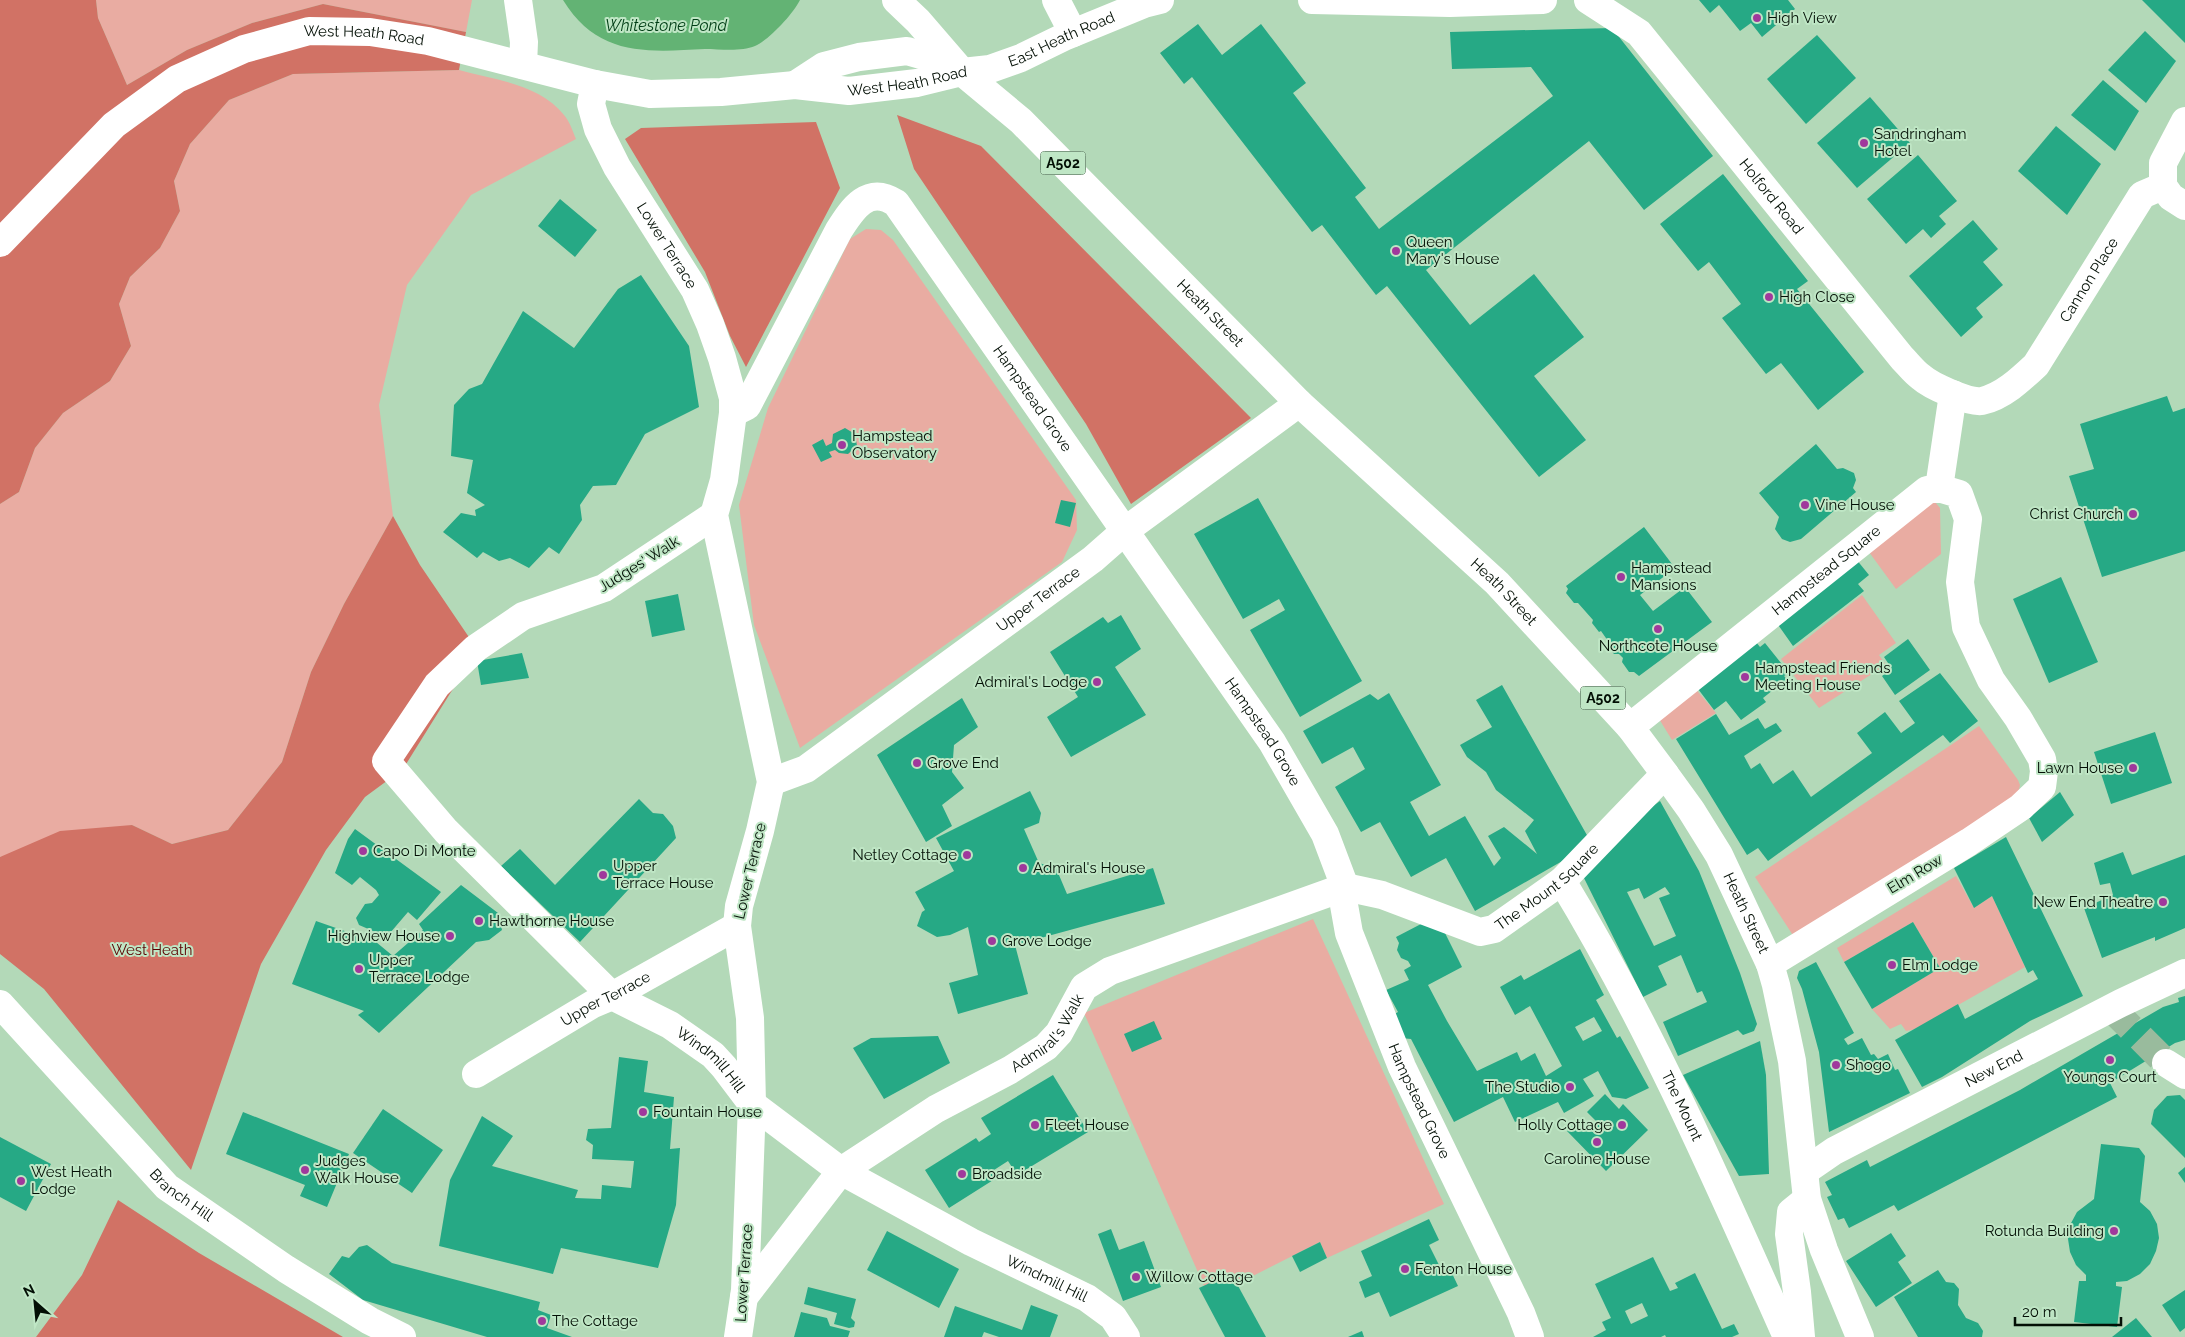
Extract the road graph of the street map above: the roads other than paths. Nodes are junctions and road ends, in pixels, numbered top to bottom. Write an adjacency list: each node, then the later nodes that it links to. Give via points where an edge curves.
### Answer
1 (518, 0): 9 (street, via 524,42)
2 (896, 0): 10 (street, Heath Street / A502)
3 (1056, 0): 8 (street)
4 (1160, 0): 8 (street, East Heath Road)
5 (1312, 0): 6 (street, via 1450,3)
6 (1544, 0)
7 (1588, 0): 16 (street, Holford Road, via 1639,33 1902,358 1921,378)
8 (1073, 33): 10 (street, East Heath Road, via 990,69)
9 (523, 66): 11 (street, West Heath Road); 15 (street, West Heath Road, via 428,41 370,32 309,31 244,48 177,79 114,125)
10 (962, 72): 11 (street, West Heath Road, via 917,84 849,91 795,85 650,94); 17 (street, Heath Street / A502, via 1021,121)
11 (595, 84): 18 (street, Lower Terrace, via 591,104 598,129 617,167 695,290 722,358 733,398)
12 (2185, 121): 13 (street, via 2163,163)
13 (2163, 186): 14 (street, via 2171,198); 16 (street, Cannon Place, via 2142,195 2036,365 2002,392 1980,401)
14 (2185, 206)
15 (0, 243)
16 (1953, 394): 19 (street)
17 (1299, 403): 21 (street, Upper Terrace); 22 (street, Heath Street / A502, via 1497,583)
18 (733, 413): 20 (street, Lower Terrace, via 724,480); 21 (street, Hampstead Grove, via 747,406 838,230 868,198 888,198 906,216)
19 (1939, 488): 22 (street, Hampstead Square, via 1927,490); 29 (street, Elm Row, via 1959,494 1968,519 1960,582 1966,627 1991,680 2042,759 2042,787 2021,806 1968,842)
20 (714, 515): 23 (street, Judges' Walk, via 604,588 523,616 476,648 437,685); 25 (street, Lower Terrace)
21 (1126, 530): 25 (street, Upper Terrace, via 1085,565 806,769); 27 (street, Hampstead Grove, via 1167,595 1272,742 1325,834)
22 (1630, 727): 24 (street, Heath Street / A502)
23 (386, 761): 31 (street, Windmill Hill, via 446,831)
24 (1665, 774): 26 (street, The Mount Square); 29 (street, Heath Street / A502, via 1719,855)
25 (771, 782): 28 (street, Lower Terrace, via 739,906)
26 (1562, 881): 27 (street, The Mount Square, via 1494,929 1480,932 1382,895); 43 (street, The Mount, via 1694,1130)
27 (1345, 887): 35 (street, Admiral's Walk, via 1110,971 1084,987 1059,1033 1046,1047 936,1109); 42 (street, Hampstead Grove, via 1344,905 1350,932 1402,1067)
28 (737, 926): 31 (street, Upper Terrace); 34 (street, Lower Terrace, via 750,1018)
29 (1770, 964): 36 (street, Heath Street / A502, via 1792,1061)
30 (2185, 973): 36 (street, New End, via 2121,1002 1834,1151)
31 (612, 996): 33 (street, Upper Terrace, via 593,1004); 34 (street, Windmill Hill, via 670,1025 713,1055)
32 (0, 1004): 39 (street, Branch Hill, via 167,1187 286,1269)
33 (476, 1074)
34 (752, 1104): 35 (street, Windmill Hill); 38 (street, Lower Terrace)
35 (841, 1171): 38 (street, Admiral's Walk); 41 (street, Windmill Hill, via 971,1242 1087,1298 1113,1317)
36 (1805, 1171): 37 (street, Heath Street / A502)
37 (1807, 1199): 44 (street, via 1791,1212 1789,1234); 45 (street, Heath Street / A502)
38 (744, 1297): 40 (street, Lower Terrace)
39 (402, 1337)
40 (738, 1337)
41 (1126, 1337)
42 (1530, 1337)
43 (1787, 1337)
44 (1801, 1337)
45 (1860, 1337)

